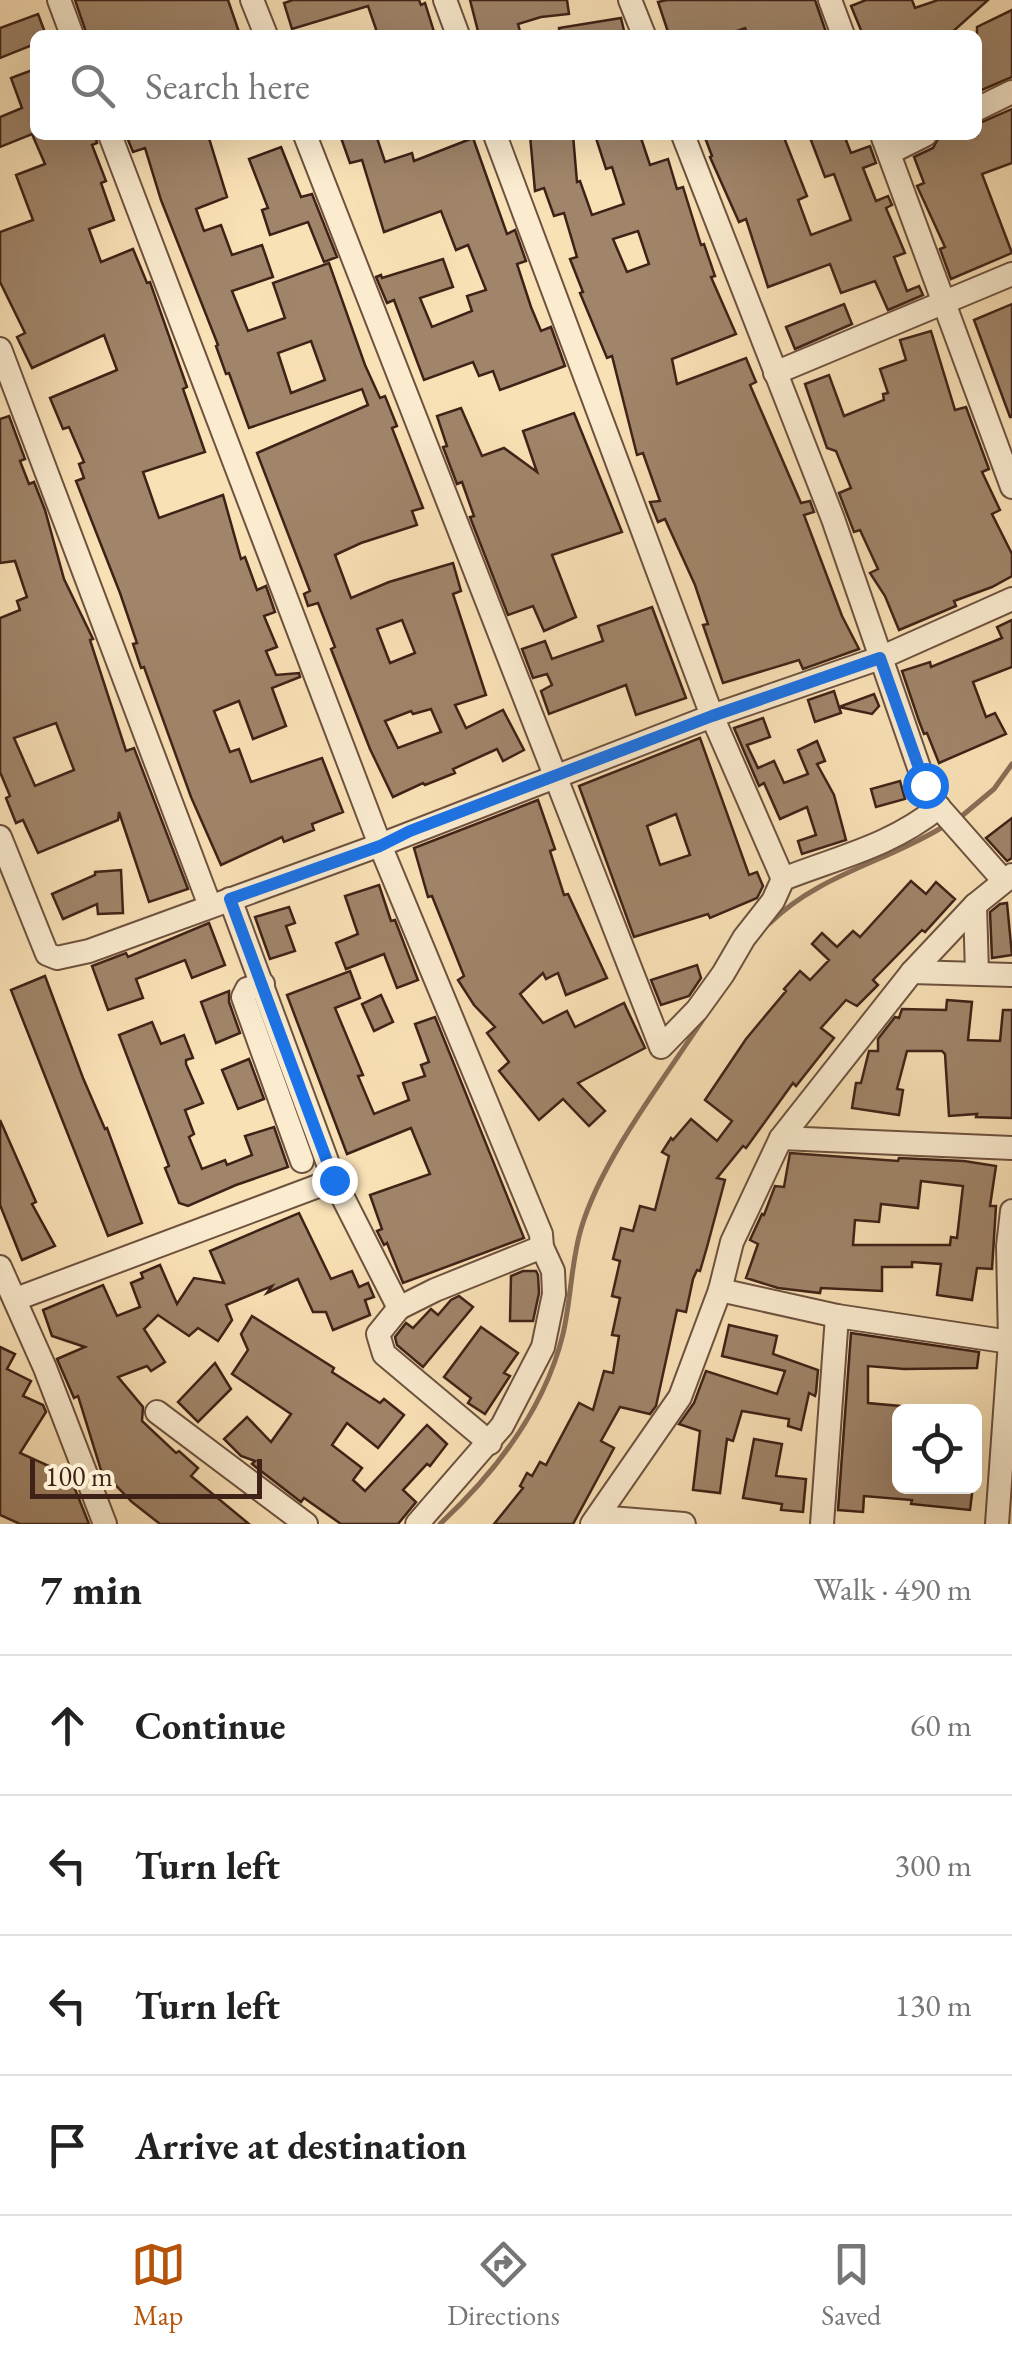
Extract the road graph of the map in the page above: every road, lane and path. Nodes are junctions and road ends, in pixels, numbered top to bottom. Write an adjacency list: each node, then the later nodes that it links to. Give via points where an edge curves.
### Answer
1 (59, 0): 6 (street)
2 (252, 0): 7 (street)
3 (444, 0): 8 (street)
4 (630, 0): 9 (street)
5 (830, 0): 10 (street)
6 (70, 30)
7 (264, 30)
8 (456, 30)
9 (642, 30)
10 (841, 30)
11 (1012, 92): 12 (street)
12 (982, 107)
13 (112, 140): 29 (street)
14 (306, 140): 26 (street)
15 (497, 140): 25 (street)
16 (684, 140): 21 (street)
17 (885, 144): 19 (street)
18 (1012, 274): 19 (street)
19 (945, 302): 21 (street); 22 (street)
20 (0, 349): 32 (street)
21 (775, 374): 24 (street)
22 (1012, 488)
23 (1012, 599): 24 (street)
24 (880, 658): 25 (street); 27 (street)
25 (712, 716): 26 (street); 31 (street)
26 (554, 779): 29 (street); 31 (street, via 660,1047 697,1010)
27 (939, 807): 30 (street); 31 (street, via 870,850)
28 (0, 837): 32 (street, via 46,954 57,958)
29 (380, 846): 32 (street); 43 (street)
30 (1008, 878): 33 (street)
31 (783, 879)
32 (220, 902): 37 (street)
33 (974, 905): 34 (street); 35 (street)
34 (912, 972): 35 (street); 38 (street)
35 (977, 973): 36 (street)
36 (1012, 974)
37 (263, 984): 40 (street, via 243,997); 41 (street)
38 (780, 1138): 39 (street); 45 (street, via 732,1242)
39 (1012, 1148)
40 (302, 1161)
41 (334, 1180): 46 (street); 47 (street)
42 (1012, 1212): 49 (street)
43 (542, 1247): 47 (street); 51 (street, via 553,1271 550,1321)
44 (0, 1267): 46 (street)
45 (720, 1290): 48 (street); 52 (street, via 680,1397)
46 (16, 1299): 53 (street)
47 (399, 1308): 51 (street, via 378,1334 384,1354)
48 (837, 1316): 49 (street); 57 (street)
49 (1010, 1342): 58 (street)
50 (158, 1412): 54 (street)
51 (490, 1443): 55 (street)
52 (595, 1520): 56 (street)
53 (104, 1524)
54 (306, 1524)
55 (417, 1524)
56 (684, 1524)
57 (822, 1524)
58 (997, 1524)

